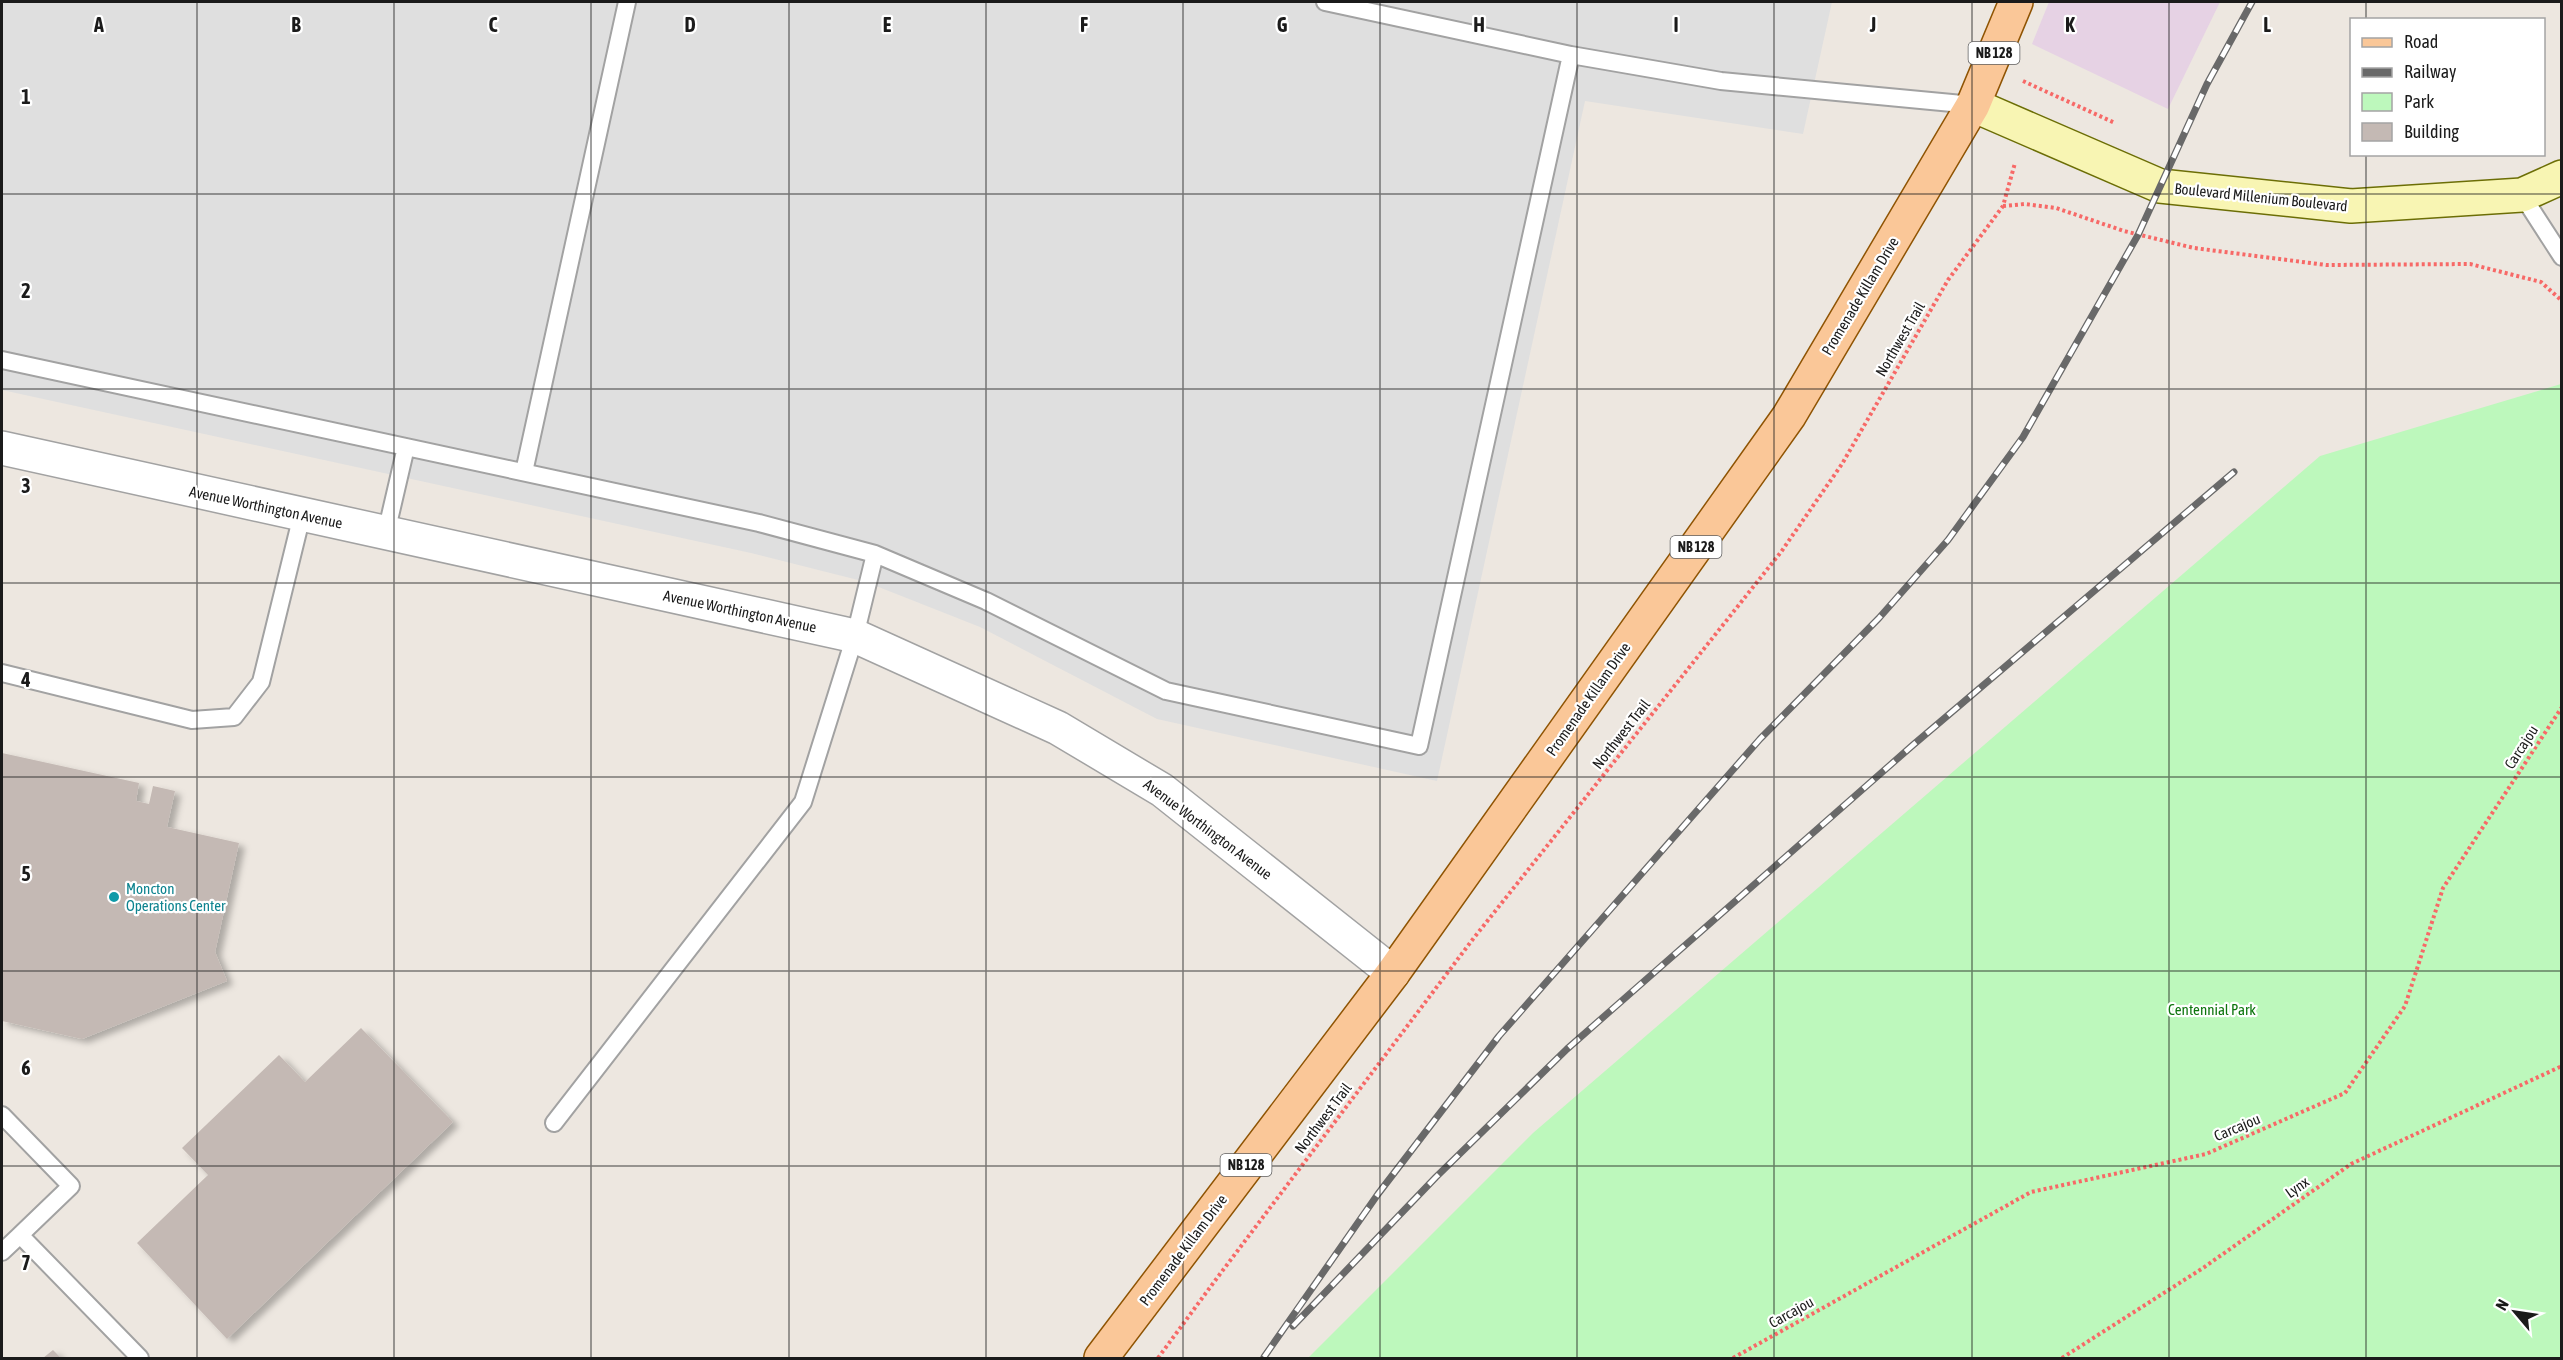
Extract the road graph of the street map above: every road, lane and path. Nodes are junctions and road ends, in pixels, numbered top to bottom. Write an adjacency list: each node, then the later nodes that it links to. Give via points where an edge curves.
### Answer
1 (627, 2): 16 (lane)
2 (1325, 2): 4 (lane)
3 (2016, 2): 6 (main road, Promenade Killam Drive / NB 128)
4 (1571, 55): 6 (lane, via 1721,81); 19 (lane, via 1419,746 1166,691 986,601)
5 (2042, 90): 7 (path, Northwest Trail)
6 (1973, 105): 7 (main road, Boulevard Millenium Boulevard); 23 (main road, Promenade Killam Drive / NB 128, via 1789,416)
7 (2026, 128): 9 (main road, Boulevard Millenium Boulevard, via 2160,186 2351,206); 10 (path, Northwest Trail)
8 (2562, 177): 9 (main road, Boulevard Millenium Boulevard)
9 (2522, 195): 11 (lane)
10 (2003, 206): 12 (path, via 2056,208 2124,231 2194,248 2326,265 2470,264 2541,282); 31 (path, Northwest Trail, via 1948,280 1842,464 1781,552 1466,949)
11 (2562, 257)
12 (2562, 301)
13 (2, 360): 14 (lane)
14 (406, 447): 16 (lane); 18 (lane)
15 (2, 448): 17 (street, Avenue Worthington Avenue)
16 (524, 472): 19 (lane, via 759,523)
17 (302, 515): 18 (street, Avenue Worthington Avenue); 21 (lane, via 261,682 234,717 192,720)
18 (386, 533): 20 (street, Avenue Worthington Avenue)
19 (875, 554): 20 (lane)
20 (855, 636): 23 (street, Avenue Worthington Avenue, via 1058,729 1162,790); 26 (lane, via 803,802)
21 (2, 673)
22 (2562, 707): 32 (path, Carcajou, via 2443,888 2405,1006 2346,1093 2206,1154 2031,1192)
23 (1393, 973): 30 (main road, Promenade Killam Drive / NB 128)
24 (2562, 1066): 33 (path, Lynx, via 2351,1164 2203,1268)
25 (2, 1115): 27 (lane, via 71,1186)
26 (554, 1123)
27 (20, 1235): 28 (lane); 29 (lane)
28 (2, 1252)
29 (140, 1359)
30 (1101, 1359)
31 (1158, 1359)
32 (1732, 1359)
33 (2062, 1359)

